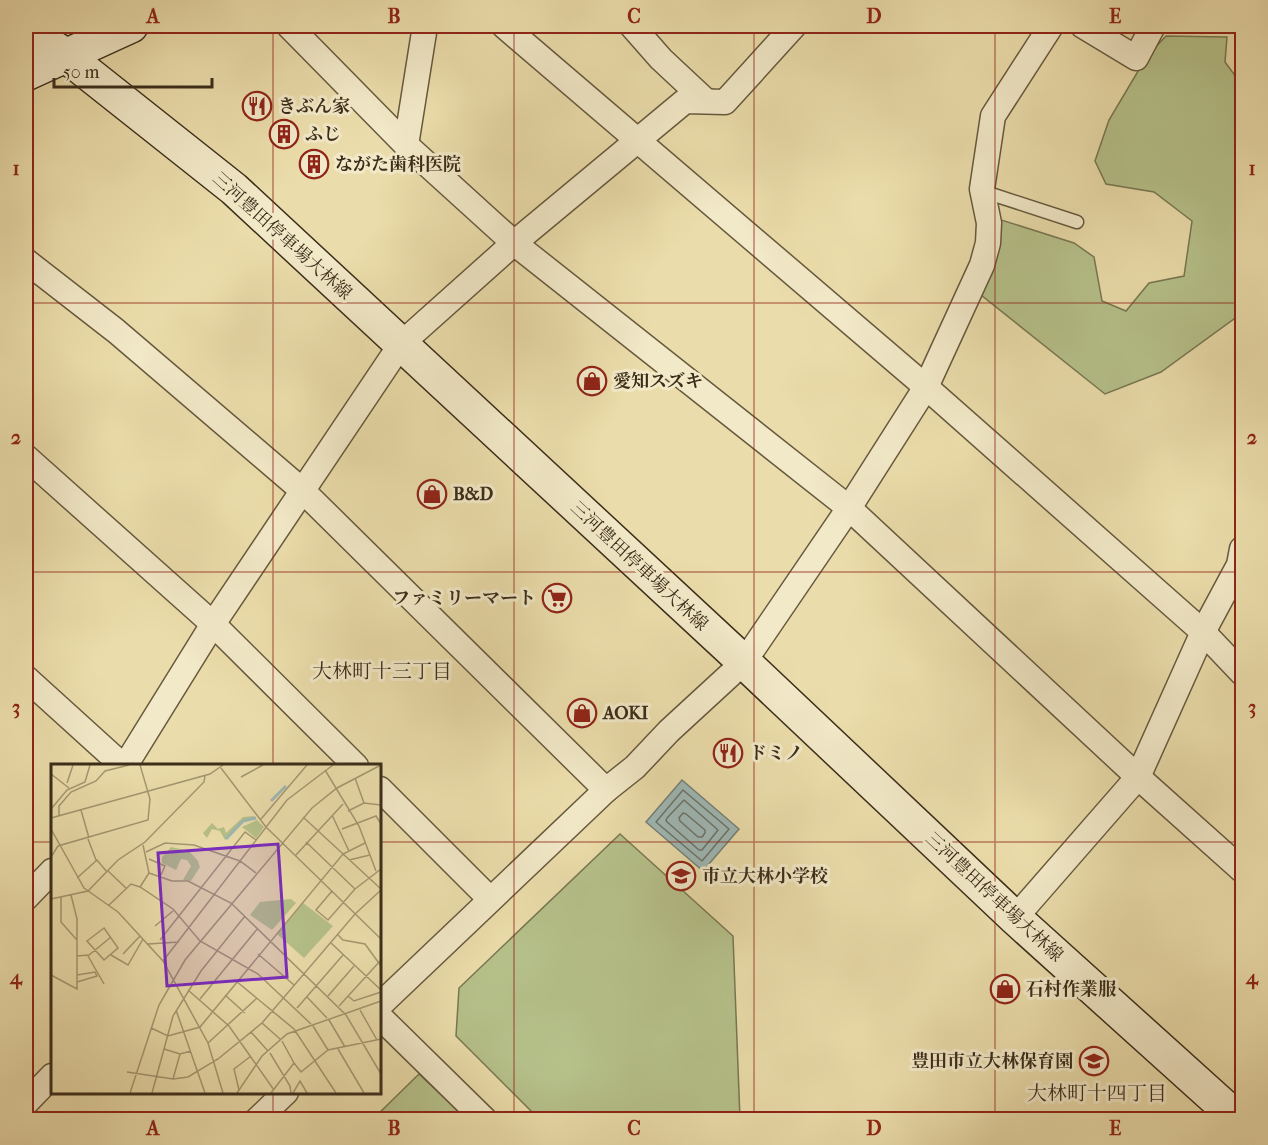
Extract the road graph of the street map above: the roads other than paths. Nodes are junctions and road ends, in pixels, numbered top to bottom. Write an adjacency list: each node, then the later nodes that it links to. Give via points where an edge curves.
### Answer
1 (131, 26): 11 (main road)
2 (289, 26): 15 (street)
3 (425, 26): 15 (street)
4 (504, 26): 14 (street)
5 (632, 26): 13 (street)
6 (794, 26): 13 (street, via 725,102)
7 (1051, 26): 16 (street, via 993,116)
8 (1083, 26): 9 (street, via 1136,58)
9 (1153, 26)
10 (26, 28): 11 (main road, 三河豊田停車場大林線)
11 (65, 56): 12 (main road); 20 (main road, 三河豊田停車場大林線, via 234,189)
12 (26, 74)
13 (706, 102): 14 (street, via 685,100)
14 (636, 140): 18 (street); 21 (street)
15 (406, 145): 18 (street)
16 (982, 189): 17 (lane); 21 (street, via 989,223 982,265)
17 (1077, 222)
18 (514, 243): 20 (street); 24 (street)
19 (26, 261): 23 (street, via 116,331)
20 (401, 344): 23 (street); 28 (main road, 三河豊田停車場大林線)
21 (926, 387): 24 (street); 27 (street)
22 (26, 457): 26 (street)
23 (303, 490): 26 (street); 36 (street)
24 (849, 508): 28 (street); 34 (street)
25 (1242, 549): 27 (street, via 1239,565)
26 (213, 624): 32 (street); 33 (street)
27 (1203, 632): 29 (street); 34 (street)
28 (744, 662): 36 (street); 41 (main road, 三河豊田停車場大林線)
29 (1242, 673)
30 (26, 678): 31 (street)
31 (123, 764)
32 (125, 764)
33 (355, 764)
34 (1138, 777): 37 (street); 41 (street)
35 (381, 790): 40 (street)
36 (606, 790): 40 (street)
37 (1242, 870)
38 (51, 873): 39 (street)
39 (26, 898)
40 (490, 899): 42 (street)
41 (1015, 918): 49 (main road, 三河豊田停車場大林線)
42 (381, 1004)
43 (381, 1018): 48 (street)
44 (51, 1077): 46 (street)
45 (284, 1094): 47 (street)
46 (26, 1103)
47 (257, 1119)
48 (486, 1119)
49 (1239, 1119)

